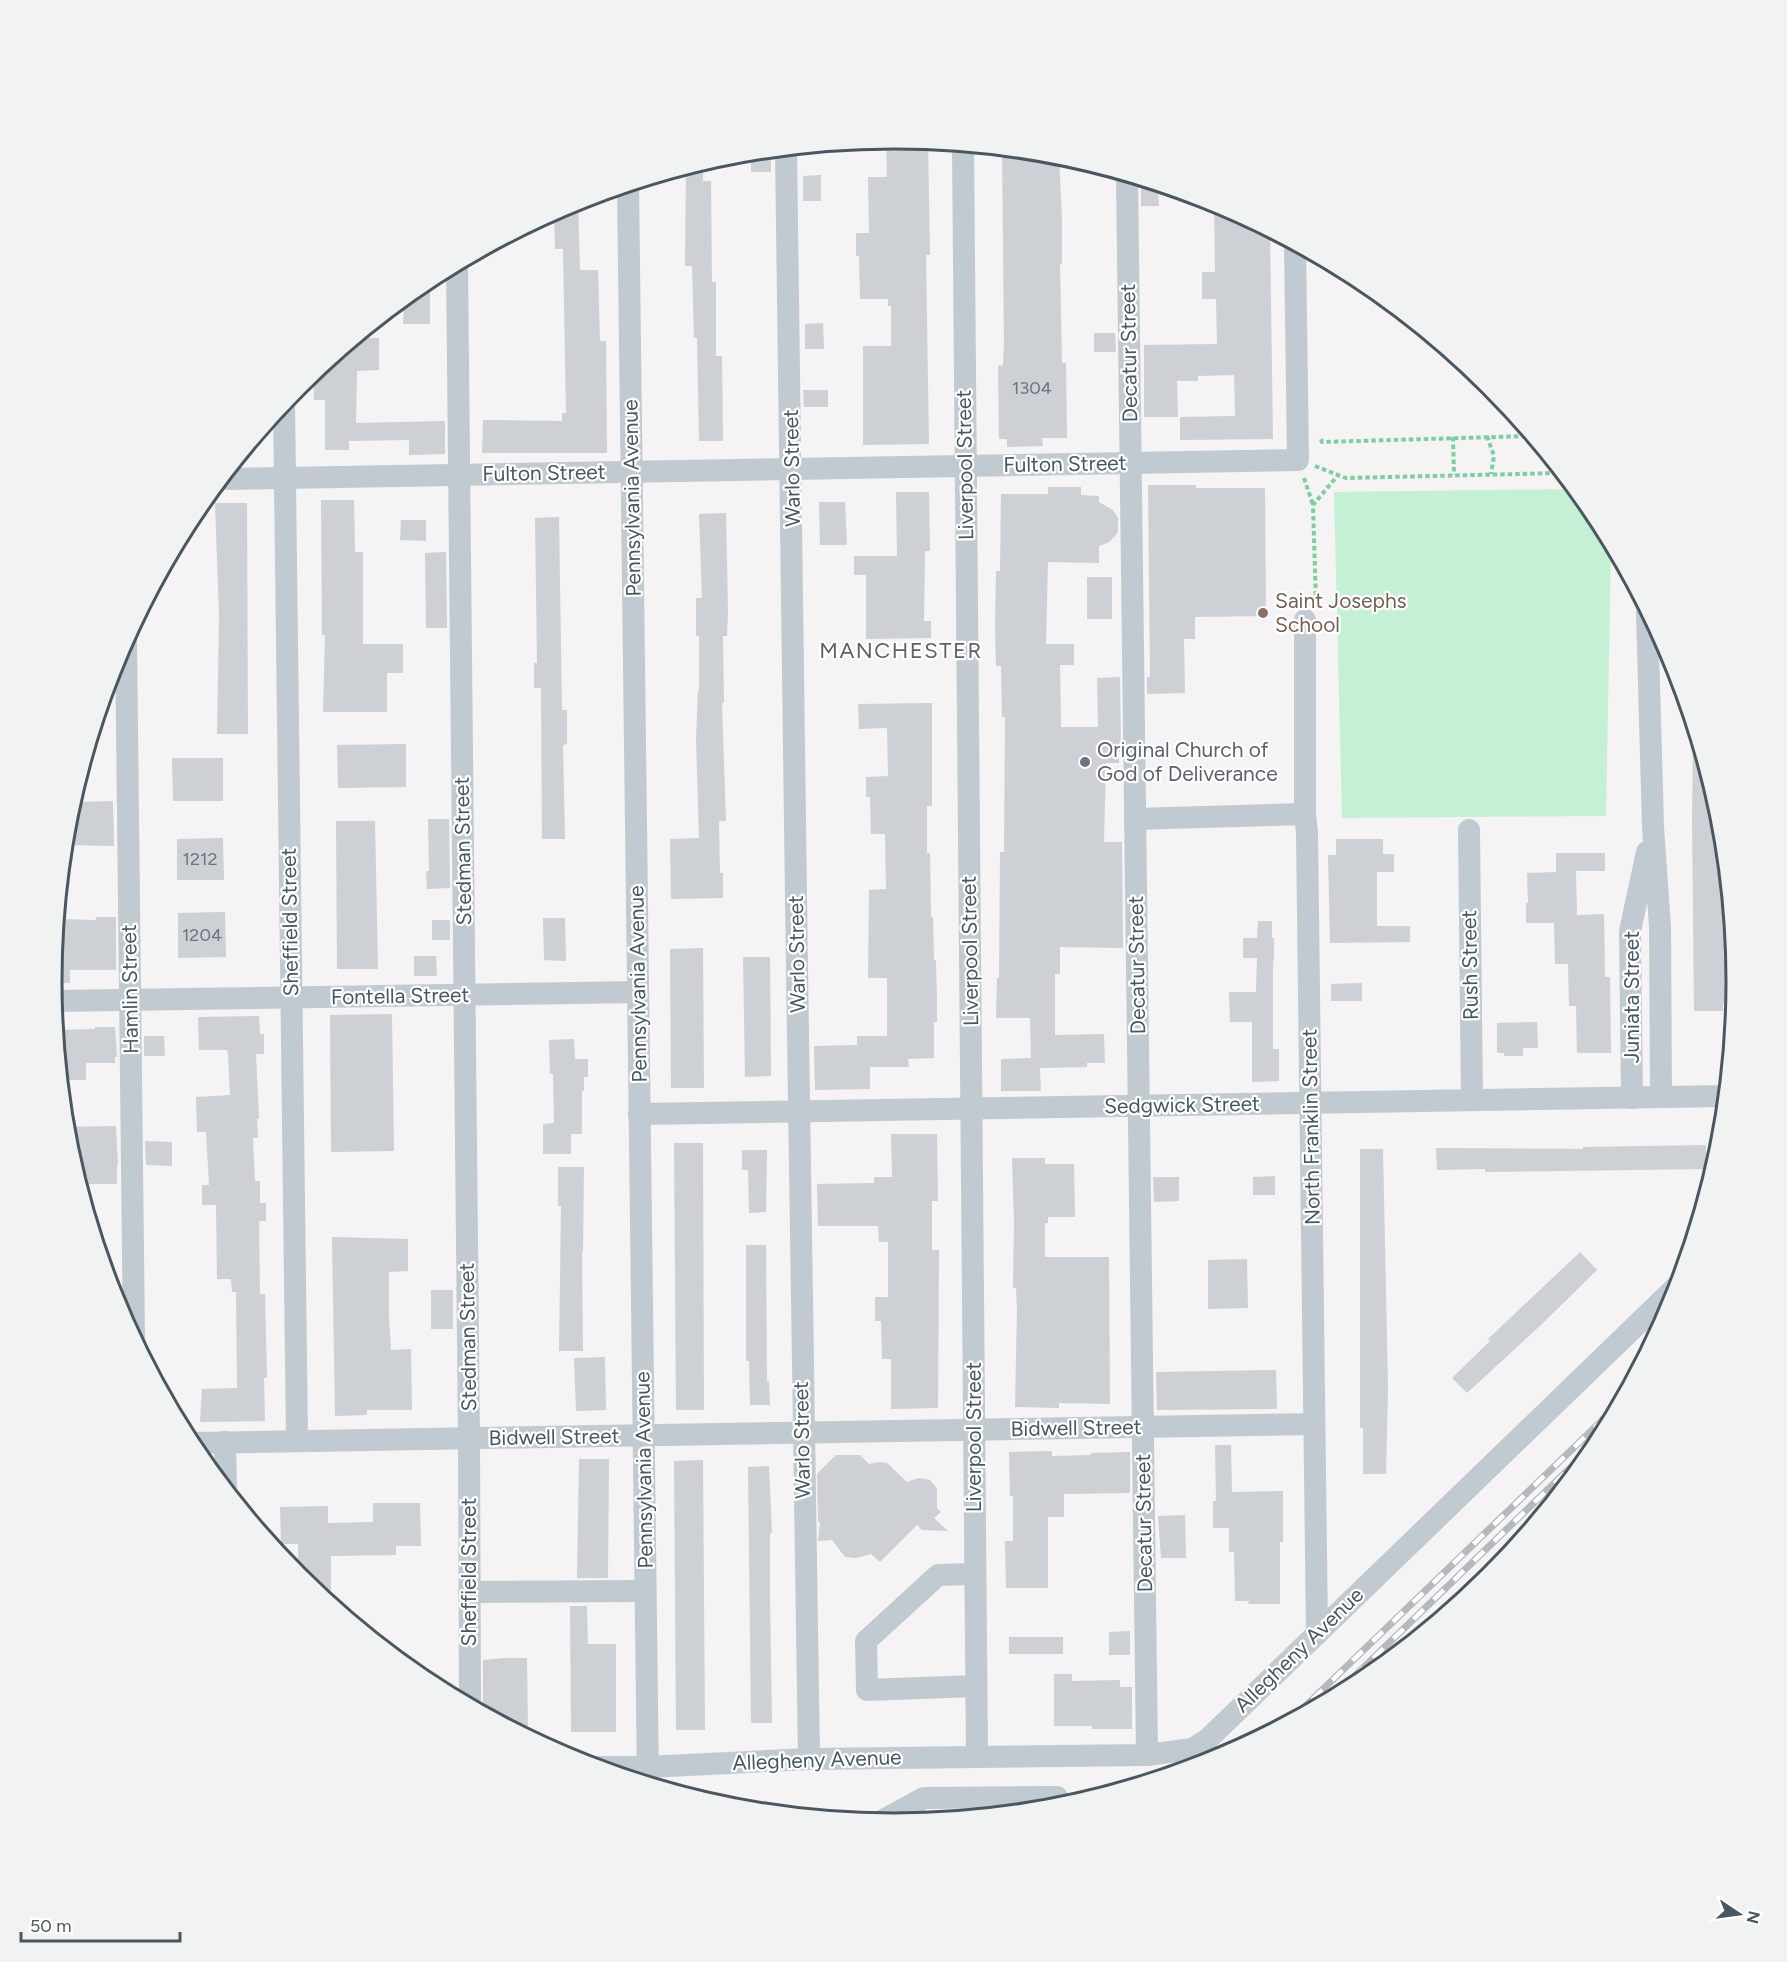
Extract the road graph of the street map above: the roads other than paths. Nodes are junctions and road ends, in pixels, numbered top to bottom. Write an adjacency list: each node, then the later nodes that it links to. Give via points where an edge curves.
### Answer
1 (963, 152): 9 (street, Liverpool Street)
2 (786, 156): 10 (street, Warlo Street)
3 (1127, 183): 8 (street, Decatur Street)
4 (628, 192): 11 (street, Pennsylvania Avenue)
5 (1295, 252): 8 (street, Fulton Street, via 1298,449)
6 (457, 273): 12 (street, Stedman Street)
7 (284, 415): 13 (street, Sheffield Street)
8 (1131, 463): 9 (street, Fulton Street); 19 (street, Decatur Street)
9 (965, 466): 10 (street, Fulton Street); 33 (street, Liverpool Street)
10 (792, 469): 11 (street, Fulton Street); 34 (street, Warlo Street)
11 (632, 472): 12 (street, Fulton Street); 22 (street, Pennsylvania Avenue)
12 (459, 474): 13 (street, Fulton Street); 23 (street, Stedman Street)
13 (285, 477): 14 (street, Fulton Street); 24 (street, Sheffield Street)
14 (230, 479)
15 (1305, 620): 18 (street, North Franklin Street)
16 (1648, 630): 20 (street, Juniata Street)
17 (126, 660): 25 (street, Hamlin Street)
18 (1305, 814): 19 (street); 31 (street, North Franklin Street)
19 (1135, 819): 32 (street, Decatur Street)
20 (1653, 827): 28 (street, Juniata Street, via 1660,927); 29 (street, Juniata Street, via 1630,931)
21 (1469, 830): 30 (street, Rush Street)
22 (638, 992): 23 (street, Fontella Street); 35 (street, Pennsylvania Avenue)
23 (464, 995): 24 (street, Fontella Street); 43 (street, Stedman Street)
24 (291, 998): 25 (street, Fontella Street); 44 (street, Sheffield Street)
25 (130, 1000): 26 (street, Fontella Street); 37 (street, Hamlin Street)
26 (62, 1001)
27 (1717, 1096): 28 (street, Sedgwick Street)
28 (1661, 1097): 29 (street, Sedgwick Street)
29 (1632, 1098): 30 (street, Sedgwick Street)
30 (1472, 1101): 31 (street, Sedgwick Street)
31 (1311, 1103): 32 (street, Sedgwick Street); 38 (street, North Franklin Street)
32 (1139, 1106): 33 (street, Sedgwick Street); 39 (street, Decatur Street)
33 (971, 1108): 34 (street, Sedgwick Street); 40 (street, Liverpool Street)
34 (799, 1111): 35 (street, Sedgwick Street); 41 (street, Warlo Street)
35 (639, 1114): 42 (street, Pennsylvania Avenue)
36 (1661, 1302): 51 (street, Allegheny Avenue)
37 (134, 1319)
38 (1314, 1424): 39 (street, Bidwell Street); 51 (street, North Franklin Street)
39 (1143, 1427): 40 (street, Bidwell Street); 54 (street, Decatur Street)
40 (974, 1430): 41 (street, Bidwell Street); 48 (street, Liverpool Street)
41 (802, 1433): 42 (street, Bidwell Street); 56 (street, Warlo Street)
42 (644, 1435): 43 (street, Bidwell Street); 49 (street, Pennsylvania Avenue)
43 (469, 1438): 44 (street, Bidwell Street); 50 (street, Sheffield Street)
44 (297, 1441): 45 (street, Bidwell Street)
45 (225, 1442): 46 (street, Bidwell Street); 47 (street)
46 (202, 1443)
47 (226, 1477)
48 (975, 1574): 52 (street, Liverpool Street); 52 (street, via 938,1575 866,1641 867,1690)
49 (645, 1591): 50 (street); 57 (street, Pennsylvania Avenue)
50 (469, 1592): 53 (street, Sheffield Street)
51 (1317, 1634): 54 (street, Allegheny Avenue, via 1208,1739 1192,1749)
52 (976, 1686): 55 (street, Liverpool Street)
53 (470, 1698)
54 (1147, 1755): 55 (street, Allegheny Avenue)
55 (977, 1756): 56 (street, Allegheny Avenue)
56 (809, 1759): 57 (street, Allegheny Avenue)
57 (648, 1775)
58 (1056, 1797): 59 (street, via 924,1798)
59 (897, 1813)

